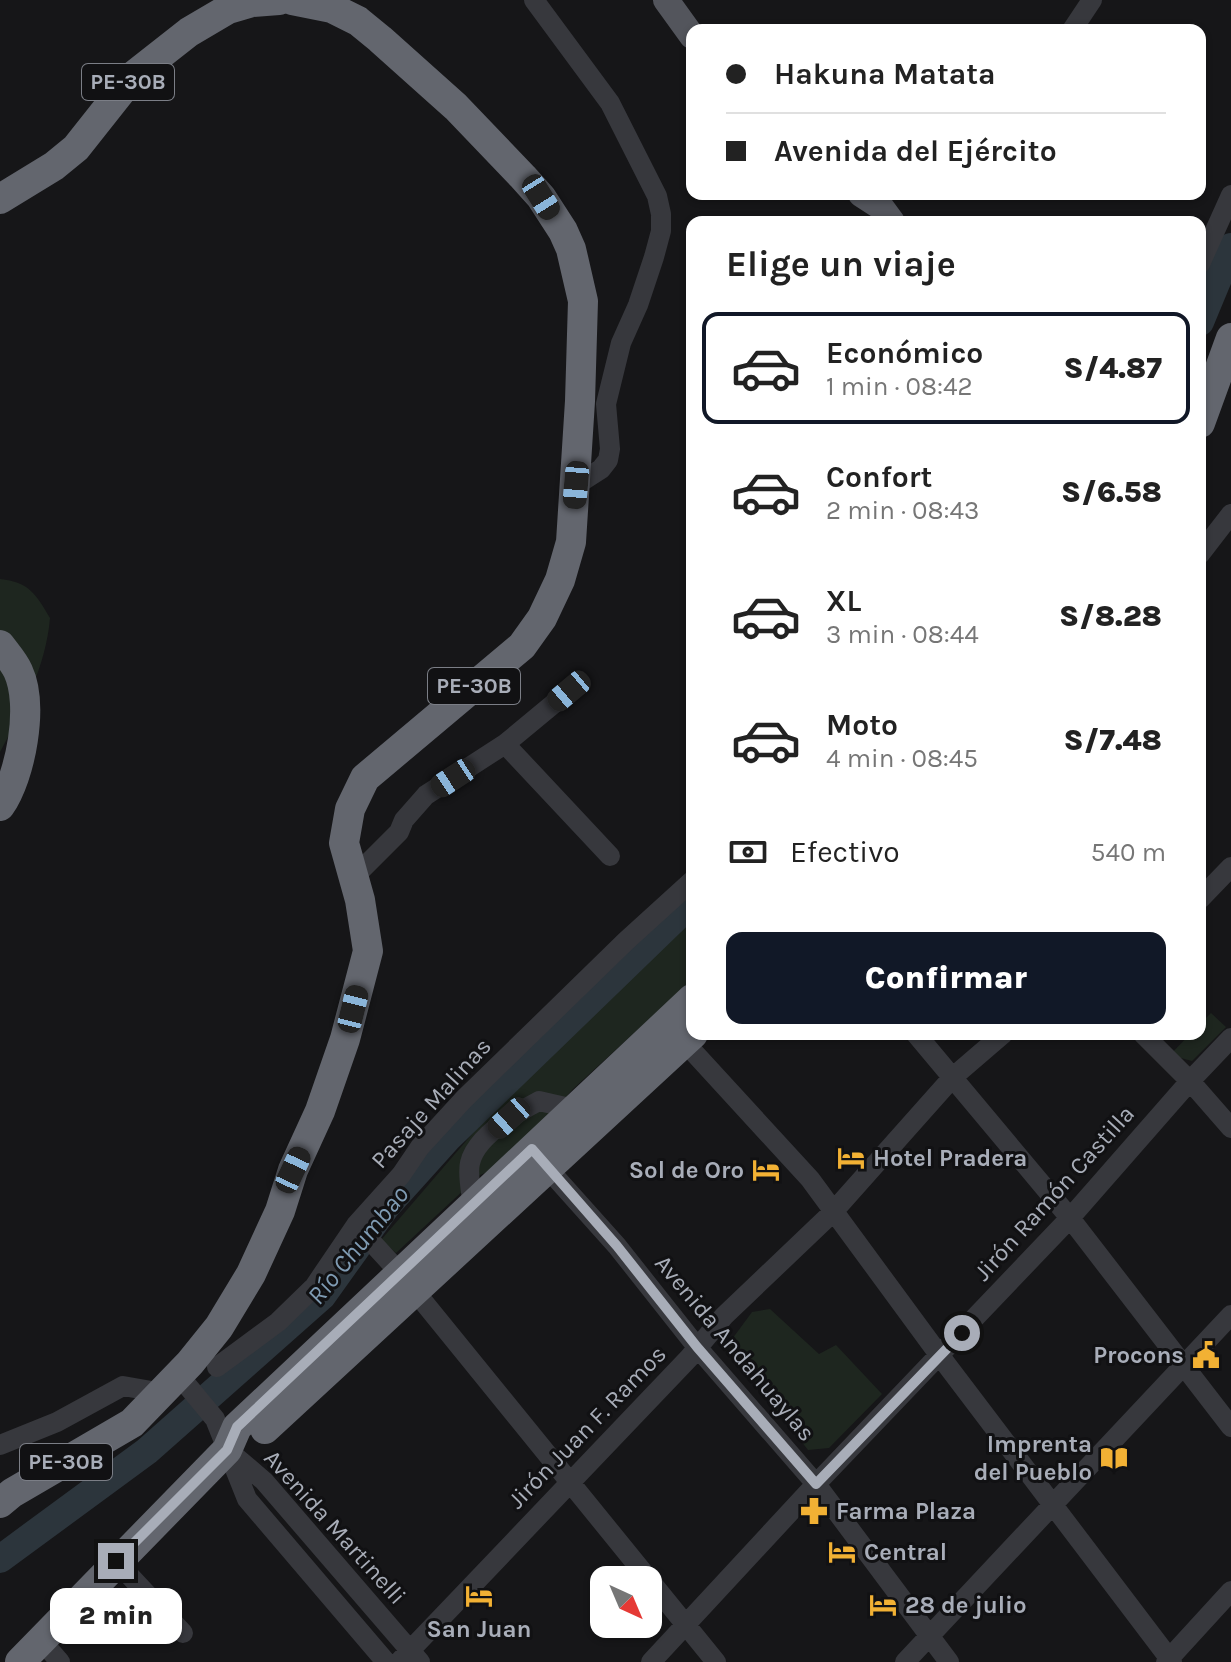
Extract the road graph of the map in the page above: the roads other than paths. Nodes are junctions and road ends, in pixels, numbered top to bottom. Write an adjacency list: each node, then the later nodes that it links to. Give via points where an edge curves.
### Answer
1 (279, 0): 9 (highway, PE-30B, via 228,9 189,32 133,76 76,148)
2 (292, 0): 15 (highway, PE-30B, via 332,8 380,39 523,177 563,231 583,301)
3 (534, 0): 15 (street, via 610,103 661,214 654,257 621,343 606,404 608,460)
4 (666, 0): 7 (main road)
5 (1092, 0): 6 (street)
6 (1076, 24)
7 (686, 28)
8 (1231, 195): 12 (street)
9 (0, 199)
10 (870, 200): 11 (main road)
11 (888, 216)
12 (1206, 251)
13 (1231, 338): 14 (highway)
14 (1206, 407)
15 (576, 485): 24 (highway, PE-30B, via 571,542 560,580 522,646 365,778 350,809 344,843)
16 (1231, 514): 17 (street)
17 (1206, 546)
18 (0, 645): 21 (highway, via 18,671 26,699 23,736 9,793)
19 (569, 691): 20 (street)
20 (505, 744): 22 (street); 24 (street, via 426,795 399,832)
21 (0, 806)
22 (610, 856)
23 (1231, 867): 26 (street)
24 (353, 878): 48 (highway, PE-30B, via 368,951 325,1097 251,1274)
25 (686, 886): 41 (street, Pasaje Malinas, via 464,1099)
26 (1206, 893)
27 (681, 1033): 35 (highway); 37 (highway)
28 (1231, 1038): 34 (street, Jirón Ramón Castilla)
29 (687, 1040): 39 (street, via 810,1179)
30 (921, 1040): 33 (street)
31 (996, 1040): 33 (street, Jirón Juan F. Ramos)
32 (1149, 1040): 34 (street)
33 (953, 1077): 39 (street, Jirón Juan F. Ramos); 40 (street)
34 (1190, 1081): 36 (street); 40 (street, Jirón Ramón Castilla)
35 (574, 1109): 37 (highway); 38 (street, via 539,1101 509,1118 479,1145 469,1164)
36 (1231, 1128)
37 (539, 1159): 38 (highway); 42 (highway); 44 (street, Avenida Andahuaylas)
38 (473, 1207): 42 (highway)
39 (832, 1213): 44 (street, Jirón Juan F. Ramos); 45 (street)
40 (1070, 1218): 45 (street, Jirón Ramón Castilla); 47 (street)
41 (358, 1227): 42 (street); 46 (street, Pasaje Malinas, via 314,1287 278,1322)
42 (407, 1283): 51 (highway, via 237,1427); 52 (street)
43 (1231, 1315): 47 (street)
44 (697, 1347): 52 (street, Jirón Juan F. Ramos); 53 (street, Avenida Andahuaylas)
45 (940, 1356): 53 (street, Jirón Ramón Castilla); 55 (street)
46 (217, 1367)
47 (1183, 1367): 49 (street); 55 (street)
48 (175, 1386): 50 (street, via 123,1386); 51 (street, via 215,1419); 54 (highway, PE-30B, via 132,1423)
49 (1231, 1427)
50 (0, 1445)
51 (227, 1450): 56 (highway); 62 (street, Avenida Martinelli, via 264,1481); 65 (street, Avenida Martinelli, via 247,1499)
52 (571, 1483): 58 (street); 62 (street, Jirón Juan F. Ramos)
53 (816, 1484): 58 (street, Jirón Ramón Castilla); 60 (street, Avenida Andahuaylas)
54 (0, 1503)
55 (1053, 1505): 60 (street); 63 (street)
56 (116, 1561): 59 (street); 61 (highway)
57 (1231, 1591): 63 (street)
58 (686, 1624): 66 (street, Jirón Ramón Castilla); 67 (street)
59 (183, 1633)
60 (929, 1636): 68 (street); 69 (street, Avenida Andahuaylas)
61 (51, 1651): 64 (highway)
62 (410, 1658)
63 (1169, 1661)
64 (20, 1662)
65 (386, 1662)
66 (651, 1662)
67 (716, 1662)
68 (905, 1662)
69 (949, 1662)

